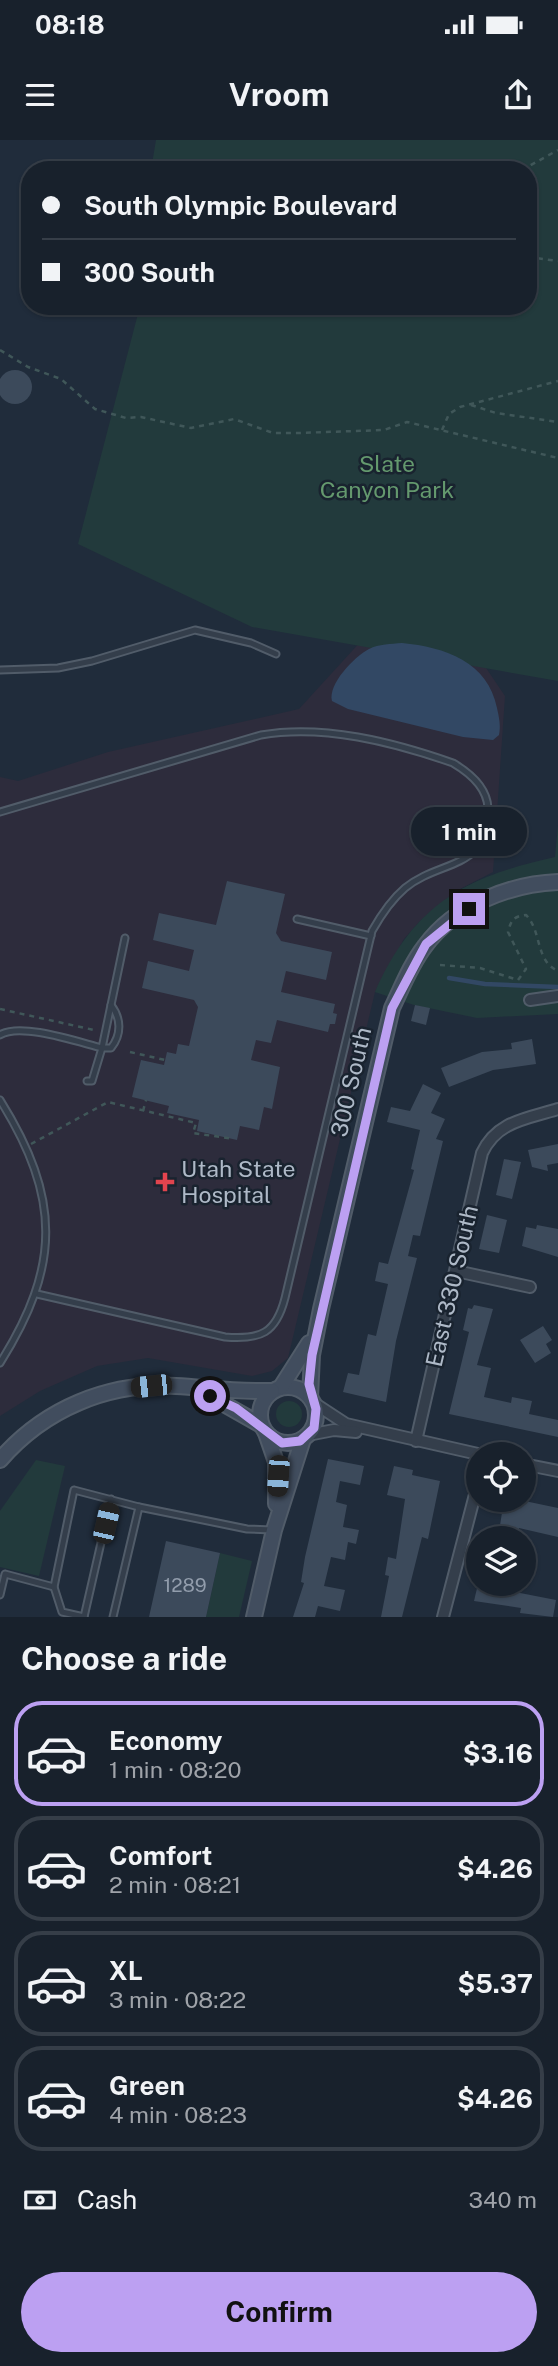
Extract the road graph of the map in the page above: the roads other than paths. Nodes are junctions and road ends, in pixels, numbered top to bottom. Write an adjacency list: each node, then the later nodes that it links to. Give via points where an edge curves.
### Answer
1 (276, 654): 2 (lane, via 195,630 92,662)
2 (0, 670)
3 (0, 813): 6 (lane, via 282,731 340,735 453,763 467,771 487,801 482,842 468,857 404,888 380,915)
4 (558, 882): 19 (street, 300 South, via 512,887 485,899 426,944 392,1008)
5 (297, 919): 6 (lane)
6 (371, 936): 18 (lane, via 285,1298 272,1328 256,1337 225,1337)
7 (125, 938): 10 (lane)
8 (558, 996): 9 (street)
9 (530, 1000)
10 (111, 1005): 12 (lane); 12 (lane, via 119,1020 118,1031 111,1048)
11 (0, 1035): 12 (lane, via 29,1031)
12 (102, 1048): 13 (lane, via 92,1081)
13 (87, 1081)
14 (0, 1100): 18 (lane, via 25,1147 42,1195 47,1247)
15 (558, 1109): 16 (street, East 330 South, via 494,1132 482,1153)
16 (456, 1271): 17 (street); 27 (street, East 330 South)
17 (530, 1287)
18 (37, 1294): 20 (lane)
19 (321, 1309): 22 (street, 300 South, via 307,1349); 23 (street, 300 South, via 312,1355)
20 (0, 1363)
21 (185, 1387): 22 (street, via 227,1392); 24 (street, via 236,1408); 29 (street, via 117,1390 80,1401 48,1417)
22 (276, 1389): 23 (street, via 299,1388); 24 (street, via 261,1406)
23 (312, 1400): 25 (street, via 340,1421); 26 (street, via 316,1419)
24 (264, 1429): 26 (street, via 282,1443); 35 (street, via 278,1476)
25 (376, 1433): 26 (street, via 334,1430); 27 (street)
26 (306, 1437): 35 (street)
27 (416, 1441): 28 (street)
28 (466, 1451)
29 (0, 1460)
30 (536, 1467): 31 (street)
31 (558, 1471)
32 (111, 1499): 33 (lane); 36 (lane, via 74,1490); 38 (lane)
33 (139, 1507): 35 (lane, via 247,1529); 39 (lane)
34 (470, 1512): 41 (street)
35 (274, 1530): 40 (street)
36 (54, 1587): 37 (lane, via 5,1574); 38 (lane, via 62,1612)
37 (0, 1595)
38 (84, 1617)
39 (113, 1617)
40 (254, 1617)
41 (443, 1617)

